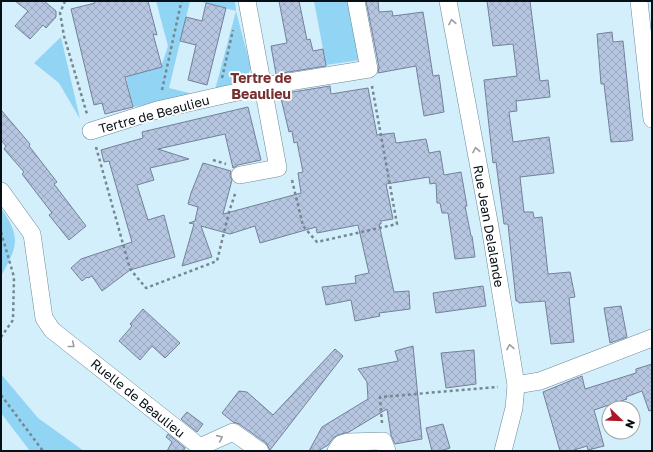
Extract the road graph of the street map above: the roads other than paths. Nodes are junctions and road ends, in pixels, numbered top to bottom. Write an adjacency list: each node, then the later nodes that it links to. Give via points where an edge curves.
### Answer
1 (356, 1): 5 (street, Tertre de Beaulieu, via 369,69)
2 (448, 1): 11 (street, Rue Jean Delalande, one-way to 2)
3 (639, 1): 6 (street)
4 (247, 4): 5 (street)
5 (264, 86): 7 (street, Tertre de Beaulieu, via 157,110); 8 (street, via 278,168)
6 (652, 118)
7 (91, 131)
8 (240, 176)
9 (1, 191): 13 (street, Ruelle de Beaulieu, one-way to 13, via 32,234 44,318 52,330 200,447 233,432)
10 (652, 338): 11 (street, via 540,381)
11 (516, 385): 15 (street, Rue Jean Delalande, via 514,408)
12 (385, 446): 14 (street, via 348,442 341,444)
13 (260, 451)
14 (336, 451)
15 (503, 451)

